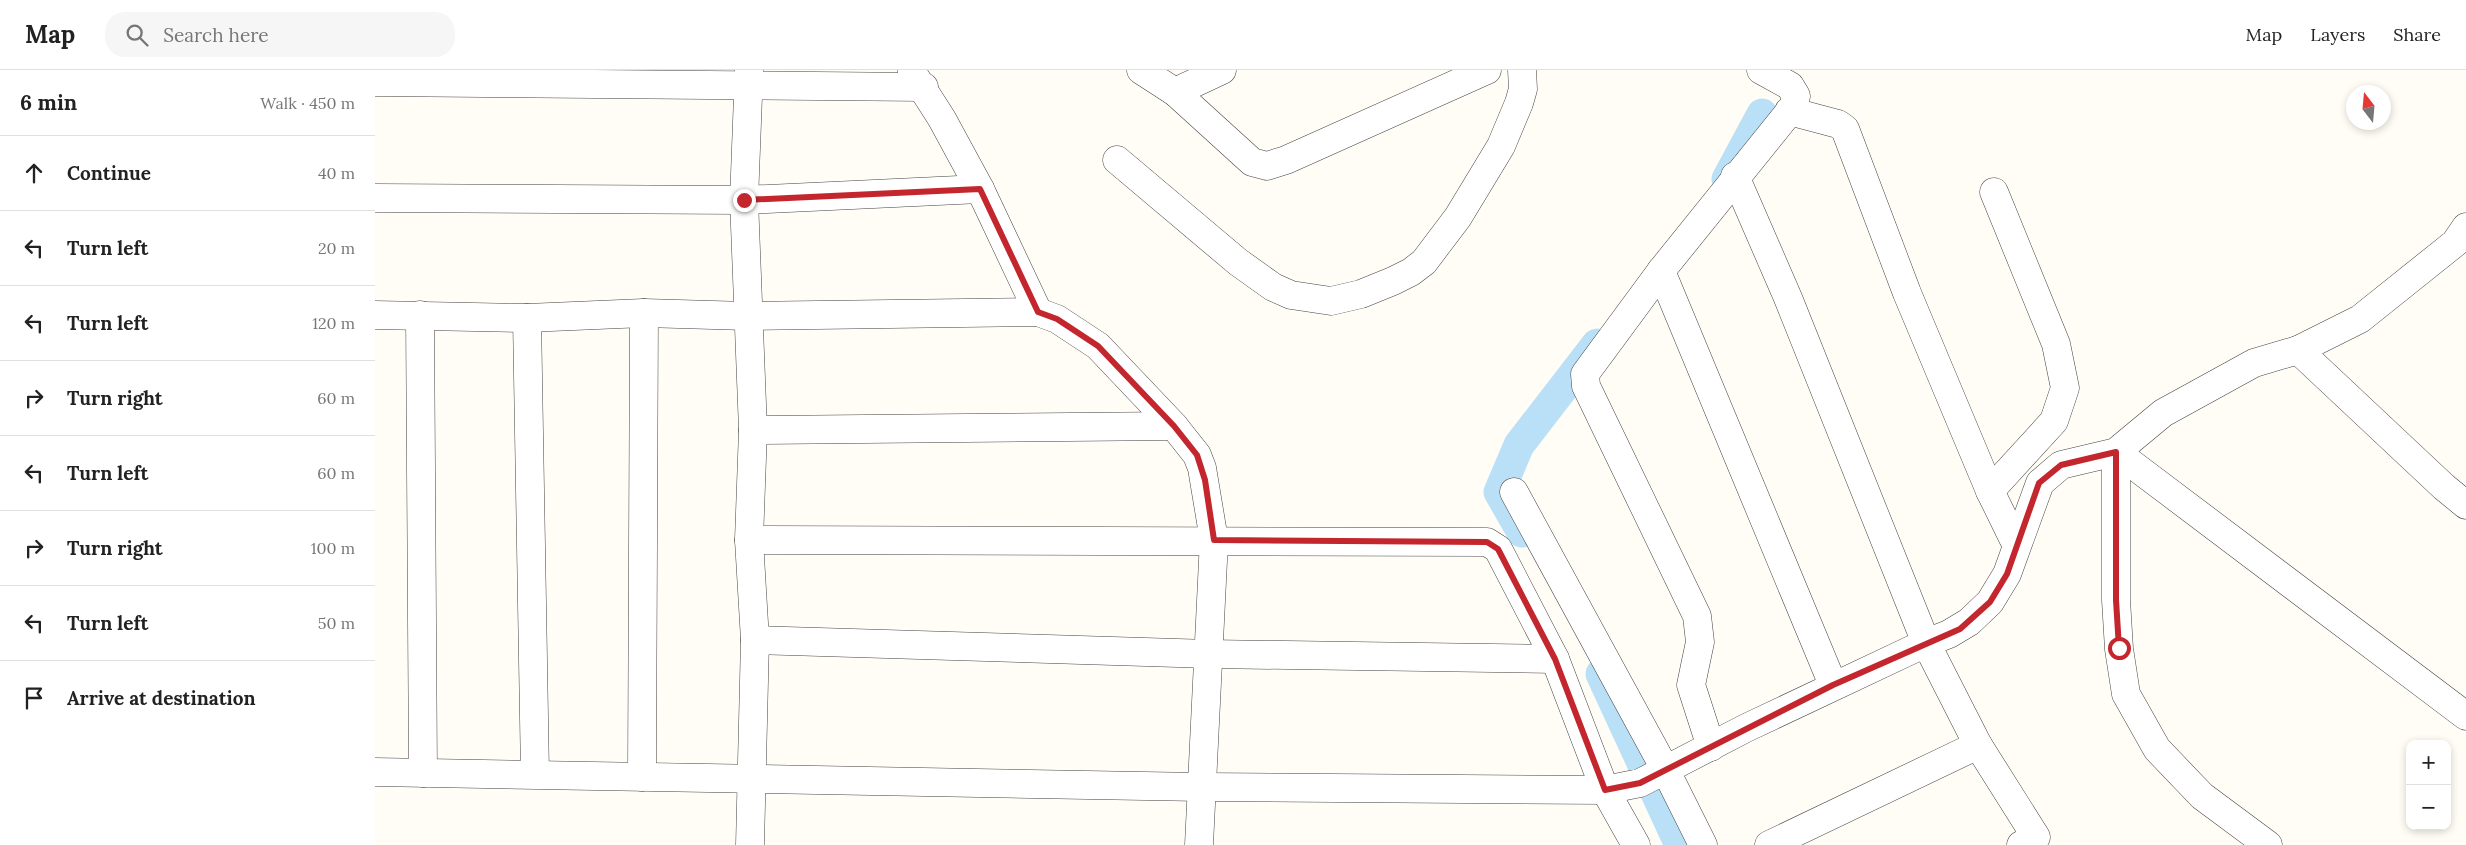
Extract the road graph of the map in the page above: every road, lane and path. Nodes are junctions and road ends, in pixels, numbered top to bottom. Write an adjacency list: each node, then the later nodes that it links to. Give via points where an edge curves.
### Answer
1 (1141, 70): 9 (street)
2 (1222, 70): 9 (street)
3 (1487, 70): 9 (street, via 1267,166 1252,162)
4 (1522, 70): 11 (street, via 1523,89 1501,146 1458,217 1429,257 1399,278 1361,294 1331,301 1291,295 1273,286 1238,262)
5 (1761, 70): 10 (street, via 1794,91 1796,100)
6 (749, 77): 7 (street); 8 (street); 16 (street)
7 (917, 79): 13 (street)
8 (375, 82)
9 (1175, 92)
10 (1789, 111): 12 (street); 29 (street, via 1838,124 1845,129 1907,293)
11 (1117, 160)
12 (1735, 176): 18 (street); 36 (street, via 1792,307)
13 (980, 189): 16 (street); 19 (street)
14 (1995, 192): 29 (street, via 2057,344 2065,388 2054,421)
15 (375, 198): 16 (street)
16 (744, 200): 23 (street)
17 (2462, 241): 25 (street, via 2360,319)
18 (1661, 271): 39 (street); 42 (street, via 1589,365 1585,380 1697,616 1700,642 1691,685)
19 (1038, 312): 23 (street); 26 (street, via 1057,319 1098,346)
20 (644, 313): 23 (street); 24 (street); 47 (street)
21 (420, 315): 22 (street); 24 (street); 44 (street)
22 (375, 316)
23 (747, 316): 27 (street)
24 (527, 318): 45 (street)
25 (2298, 350): 28 (street, via 2254,363 2163,414); 31 (street)
26 (1174, 426): 27 (street); 33 (street, via 1197,455 1202,468)
27 (753, 430): 32 (street)
28 (2116, 452): 34 (street, via 2069,462 2046,476 2039,483); 40 (street); 57 (street, via 2116,600 2126,694 2157,749 2202,796)
29 (1989, 491): 34 (street)
30 (1514, 492): 46 (street)
31 (2466, 505)
32 (749, 540): 33 (street); 35 (street)
33 (1214, 540): 37 (street); 38 (street, via 1487,542 1498,549)
34 (2016, 544): 36 (street, via 2007,574 1990,602 1960,629)
35 (755, 640): 37 (street); 48 (street)
36 (1926, 643): 39 (street); 41 (street)
37 (1210, 654): 38 (street); 49 (street)
38 (1555, 659): 50 (street)
39 (1833, 685): 42 (street)
40 (2466, 716)
41 (1978, 745): 55 (street); 56 (street, via 2036,837)
42 (1711, 747): 46 (street)
43 (375, 772): 44 (street)
44 (423, 773): 45 (street)
45 (535, 774): 47 (street)
46 (1653, 776): 50 (street); 54 (street)
47 (642, 777): 48 (street)
48 (751, 780): 49 (street); 51 (street)
49 (1201, 787): 50 (street); 52 (street)
50 (1605, 790): 53 (street)
51 (750, 845)
52 (1199, 845)
53 (1636, 845)
54 (1703, 845)
55 (1769, 845)
56 (2021, 845)
57 (2268, 845)

